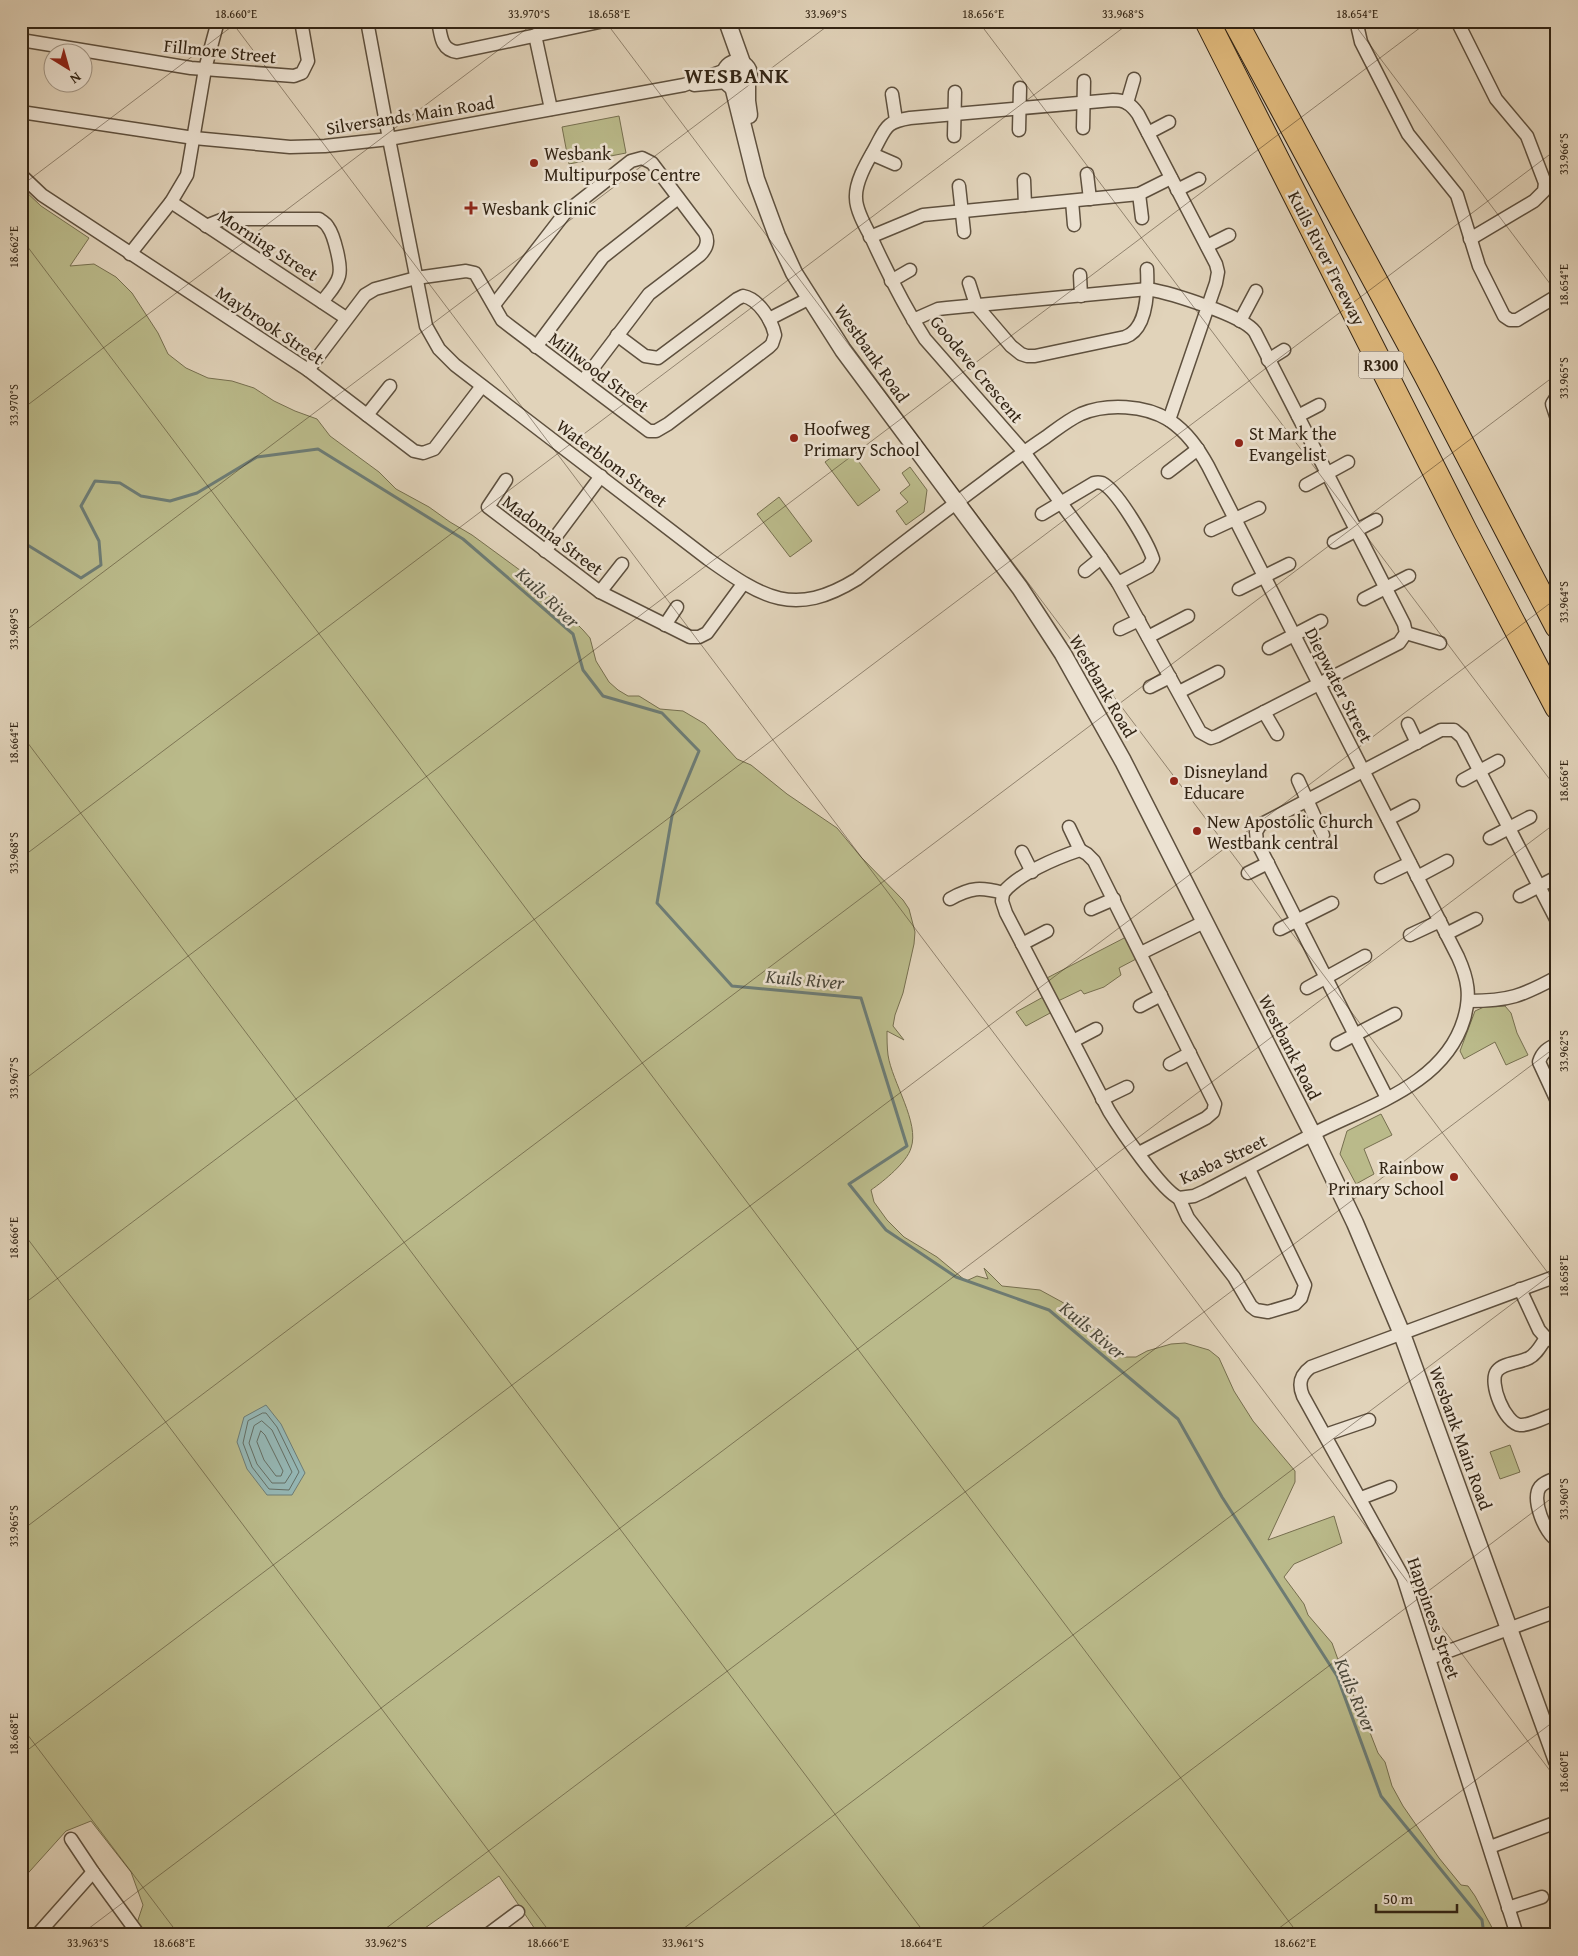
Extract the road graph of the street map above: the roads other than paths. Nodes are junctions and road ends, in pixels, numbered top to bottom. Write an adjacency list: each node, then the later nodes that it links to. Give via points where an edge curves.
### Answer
1 (218, 21): 13 (street)
2 (301, 21): 13 (street, Fillmore Street, via 308,61 306,70 298,75)
3 (367, 21): 33 (street, Waterblom Street)
4 (438, 21): 11 (street, via 443,44 452,51)
5 (604, 21): 11 (street)
6 (727, 21): 14 (street, Westbank Road)
7 (1207, 21): 138 (highway, Kuils River Freeway / R300, via 1460,523)
8 (1235, 21): 126 (highway, Kuils River Freeway / R300, via 1444,408)
9 (1361, 21): 55 (street, via 1358,29 1361,42 1408,134 1457,195)
10 (1457, 21): 55 (street, via 1496,99 1528,136 1546,184 1534,201)
11 (536, 36): 23 (street)
12 (21, 40): 13 (street, Fillmore Street)
13 (205, 69): 32 (street)
14 (734, 75): 23 (street, Silversands Main Road, via 710,85 684,85); 66 (street, Westbank Road, via 762,196 794,273)
15 (1134, 79): 21 (street)
16 (1084, 80): 20 (street)
17 (1020, 88): 22 (street)
18 (956, 92): 25 (street)
19 (892, 94): 26 (street)
20 (1084, 102): 21 (street, via 1113,100); 22 (street); 28 (street)
21 (1127, 103): 30 (street, via 1138,114)
22 (1020, 108): 25 (street); 29 (street)
23 (551, 109): 33 (street, Silversands Main Road)
24 (21, 112): 32 (street, Silversands Main Road)
25 (955, 115): 26 (street); 31 (street)
26 (896, 120): 34 (street, Goodeve Crescent, via 887,126)
27 (1169, 122): 30 (street)
28 (1083, 128)
29 (1020, 130)
30 (1148, 133): 40 (street)
31 (954, 136)
32 (194, 138): 33 (street, Silversands Main Road, via 290,147); 46 (street, via 187,175)
33 (389, 139): 61 (street, Waterblom Street)
34 (872, 154): 35 (street); 54 (street, Goodeve Crescent, via 856,195)
35 (895, 164)
36 (1087, 174): 44 (street)
37 (21, 175): 57 (street, Maybrook Street, via 42,195)
38 (1199, 179): 40 (street)
39 (1024, 180): 47 (street)
40 (1174, 184): 42 (street); 56 (street)
41 (959, 186): 48 (street)
42 (1138, 194): 44 (street); 49 (street)
43 (678, 198): 70 (street, via 649,161 642,158 631,161 564,213); 77 (street, via 705,233 706,247 649,294); 78 (street, via 603,257)
44 (1090, 199): 45 (street)
45 (1072, 201): 47 (street); 50 (street)
46 (171, 202): 51 (street, Morning Street); 57 (street)
47 (1025, 205): 48 (street)
48 (962, 210): 52 (street); 54 (street, via 923,215)
49 (1142, 218)
50 (1074, 224)
51 (206, 226): 69 (street, Morning Street); 69 (street, via 228,219 319,219 330,231 340,270 338,281)
52 (964, 232)
53 (1229, 235): 56 (street)
54 (870, 237): 62 (street, Goodeve Crescent)
55 (1470, 238): 68 (street, via 1478,266 1508,319 1517,320)
56 (1207, 246): 72 (street, via 1218,272)
57 (130, 254): 81 (street, Maybrook Street)
58 (1147, 269): 64 (street)
59 (910, 270): 62 (street)
60 (1080, 275): 67 (street)
61 (416, 278): 70 (street, Millwood Street, via 470,272 478,276); 73 (street, Millwood Street, via 370,290); 84 (street, Waterblom Street, via 426,326 432,339 447,359)
62 (891, 281): 75 (street, Goodeve Crescent)
63 (969, 283): 71 (street)
64 (1148, 289): 67 (street); 71 (street, via 1140,322 1130,335 1035,356 1017,352); 72 (street)
65 (1256, 291): 76 (street)
66 (808, 294): 74 (street); 99 (street, Westbank Road, via 867,384)
67 (1081, 296): 71 (street)
68 (1557, 296)
69 (322, 302): 73 (street, Morning Street)
70 (494, 305): 78 (street, Millwood Street, via 502,320)
71 (976, 305): 75 (street, via 938,309)
72 (1208, 308): 76 (street); 90 (street)
73 (346, 318): 81 (street, Millwood Street)
74 (769, 320): 77 (street, via 753,300 741,297 663,355 654,358 645,356); 82 (street, Millwood Street, via 775,335 772,344 656,431 642,427)
75 (913, 320): 92 (street, Goodeve Crescent, via 933,350)
76 (1240, 321): 80 (street, via 1253,329)
77 (617, 335): 82 (street)
78 (536, 347): 82 (street, Millwood Street)
79 (1284, 350): 80 (street)
80 (1268, 360): 88 (street)
81 (308, 370): 87 (street, Maybrook Street)
82 (582, 381)
83 (390, 386): 87 (street)
84 (482, 386): 87 (street, Maybrook Street, via 439,443 424,454 414,451); 96 (street, Waterblom Street)
85 (1557, 396): 89 (street, via 1552,408)
86 (1319, 405): 88 (street)
87 (368, 415)
88 (1298, 416): 95 (street)
89 (1557, 419)
90 (1169, 420): 91 (street, Diepwater Street); 92 (street, Diepwater Street, via 1140,409 1100,409 1072,418)
91 (1198, 449): 94 (street); 103 (street, Diepwater Street)
92 (1024, 452): 99 (street, Diepwater Street); 100 (street, Goodeve Crescent)
93 (1348, 462): 95 (street)
94 (1168, 472)
95 (1327, 474): 98 (street); 106 (street)
96 (601, 476): 108 (street); 116 (street, Waterblom Street)
97 (506, 480): 108 (street, Madonna Street, via 488,507)
98 (1306, 485)
99 (957, 502): 116 (street, Waterblom Street, via 857,579 828,594 783,600); 177 (street, Westbank Road, via 1063,654)
100 (1060, 502): 102 (street); 109 (street, Goodeve Crescent); 115 (street, via 1100,482 1132,518 1152,559 1148,567)
101 (1260, 508): 103 (street)
102 (1042, 514)
103 (1235, 519): 105 (street); 114 (street, Diepwater Street)
104 (1376, 520): 106 (street)
105 (1211, 530)
106 (1356, 530): 107 (street); 117 (street)
107 (1334, 542)
108 (545, 551): 119 (street, Madonna Street)
109 (1101, 558): 112 (street); 115 (street, Goodeve Crescent)
110 (622, 564): 119 (street, Madonna Street)
111 (1289, 564): 114 (street)
112 (1085, 571)
113 (1408, 576): 117 (street)
114 (1264, 577): 118 (street); 129 (street, Diepwater Street)
115 (1118, 583): 123 (street, Goodeve Crescent)
116 (743, 584): 125 (street, Madonna Street, via 702,636 690,637)
117 (1386, 588): 120 (street); 128 (street)
118 (1239, 589)
119 (600, 592): 125 (street, Madonna Street)
120 (1364, 599)
121 (677, 608): 125 (street)
122 (1188, 616): 130 (street)
123 (1139, 620): 127 (street); 130 (street, Goodeve Crescent)
124 (1321, 621): 129 (street)
125 (665, 625)
126 (1557, 626)
127 (1120, 629)
128 (1406, 633): 131 (street); 135 (street, via 1400,643)
129 (1294, 636): 132 (street); 135 (street, Diepwater Street)
130 (1148, 637): 134 (street, Goodeve Crescent)
131 (1440, 643)
132 (1269, 648)
133 (1218, 672): 137 (street)
134 (1170, 677): 136 (street); 137 (street, Goodeve Crescent)
135 (1319, 684): 139 (street); 144 (street, Diepwater Street)
136 (1150, 687)
137 (1179, 692): 139 (street, Goodeve Crescent, via 1196,727 1211,738)
138 (1557, 707)
139 (1264, 712): 141 (street)
140 (1408, 724): 142 (street)
141 (1276, 734)
142 (1417, 743): 144 (street); 145 (street, via 1441,730 1454,730 1462,737)
143 (1498, 761): 145 (street)
144 (1363, 771): 148 (street); 151 (street, Diepwater Street)
145 (1480, 772): 147 (street); 153 (street)
146 (1298, 780): 148 (street)
147 (1462, 780)
148 (1307, 800): 154 (street); 159 (street, via 1258,828 1257,842)
149 (1413, 806): 151 (street)
150 (1530, 817): 153 (street)
151 (1388, 819): 160 (street, Diepwater Street)
152 (1069, 827): 156 (street)
153 (1509, 828): 155 (street); 166 (street)
154 (1322, 835)
155 (1490, 838)
156 (1080, 850): 161 (street); 170 (street, via 1092,858)
157 (1022, 852): 161 (street)
158 (1447, 861): 164 (street)
159 (1268, 863): 162 (street); 174 (street)
160 (1410, 863): 163 (street); 164 (street, Diepwater Street)
161 (1032, 872): 167 (street, via 1009,885)
162 (1248, 874)
163 (1381, 877)
164 (1417, 877): 175 (street, Diepwater Street)
165 (1557, 877): 166 (street)
166 (1539, 886): 168 (street); 176 (street)
167 (1003, 893): 169 (street, via 974,889); 182 (street, Kasba Street, via 1004,906)
168 (1520, 896)
169 (950, 899)
170 (1114, 899): 172 (street); 183 (street)
171 (1332, 903): 174 (street)
172 (1091, 909)
173 (1476, 919): 180 (street)
174 (1297, 920): 178 (street); 185 (street)
175 (1440, 921): 180 (street, Diepwater Street); 181 (street)
176 (1557, 921)
177 (1204, 922): 183 (street); 203 (street, Westbank Road)
178 (1280, 929)
179 (1047, 931): 182 (street)
180 (1446, 934): 189 (street, Diepwater Street, via 1463,968)
181 (1410, 935)
182 (1022, 944): 194 (street, Kasba Street)
183 (1141, 952): 188 (street)
184 (1365, 956): 185 (street)
185 (1326, 978): 187 (street); 193 (street)
186 (1557, 978): 189 (street, via 1515,998)
187 (1307, 988)
188 (1161, 995): 190 (street); 197 (street)
189 (1469, 1001): 200 (street, Diepwater Street, via 1454,1044 1437,1066)
190 (1140, 1006)
191 (1395, 1014): 193 (street)
192 (1096, 1029): 194 (street)
193 (1355, 1035): 195 (street); 200 (street)
194 (1073, 1041): 201 (street, Kasba Street)
195 (1337, 1044)
196 (1557, 1044): 202 (street, via 1546,1050 1539,1062)
197 (1190, 1053): 198 (street); 204 (street, via 1214,1100 1213,1112)
198 (1170, 1064)
199 (1127, 1087): 201 (street)
200 (1388, 1098): 203 (street, Diepwater Street)
201 (1102, 1100): 204 (street, Kasba Street)
202 (1557, 1101)
203 (1313, 1135): 205 (street, Kasba Street); 209 (street, Wesbank Main Road)
204 (1139, 1153): 206 (street, Kasba Street, via 1166,1189)
205 (1249, 1169): 206 (street, Kasba Street, via 1194,1196); 206 (street, via 1305,1285 1301,1298 1295,1304 1268,1312 1254,1308 1188,1218)
206 (1179, 1198)
207 (1557, 1276): 208 (street)
208 (1520, 1289): 209 (street); 210 (street, via 1542,1335)
209 (1402, 1334): 213 (street, Happiness Street, via 1311,1367 1303,1374 1301,1392); 219 (street, Wesbank Main Road)
210 (1552, 1340): 211 (street, via 1532,1356 1499,1369 1494,1383 1505,1414 1514,1424 1524,1425)
211 (1557, 1413)
212 (1369, 1420): 213 (street)
213 (1325, 1435): 216 (street, Happiness Street)
214 (1557, 1478): 217 (street, via 1540,1488 1536,1500 1549,1534)
215 (1390, 1487): 216 (street)
216 (1361, 1498): 220 (street, Happiness Street, via 1403,1577)
217 (1557, 1540)
218 (1557, 1611): 219 (street)
219 (1508, 1630): 220 (street); 221 (street, Wesbank Main Road)
220 (1430, 1658): 224 (street, Happiness Street)
221 (1557, 1761)
222 (1557, 1822): 224 (street)
223 (71, 1839): 225 (street)
224 (1490, 1847): 227 (street, Happiness Street)
225 (93, 1872): 230 (street); 231 (street)
226 (1542, 1897): 227 (street)
227 (1508, 1908): 232 (street, Happiness Street)
228 (518, 1912): 229 (street)
229 (490, 1934)
230 (37, 1935)
231 (139, 1935)
232 (1517, 1935)

